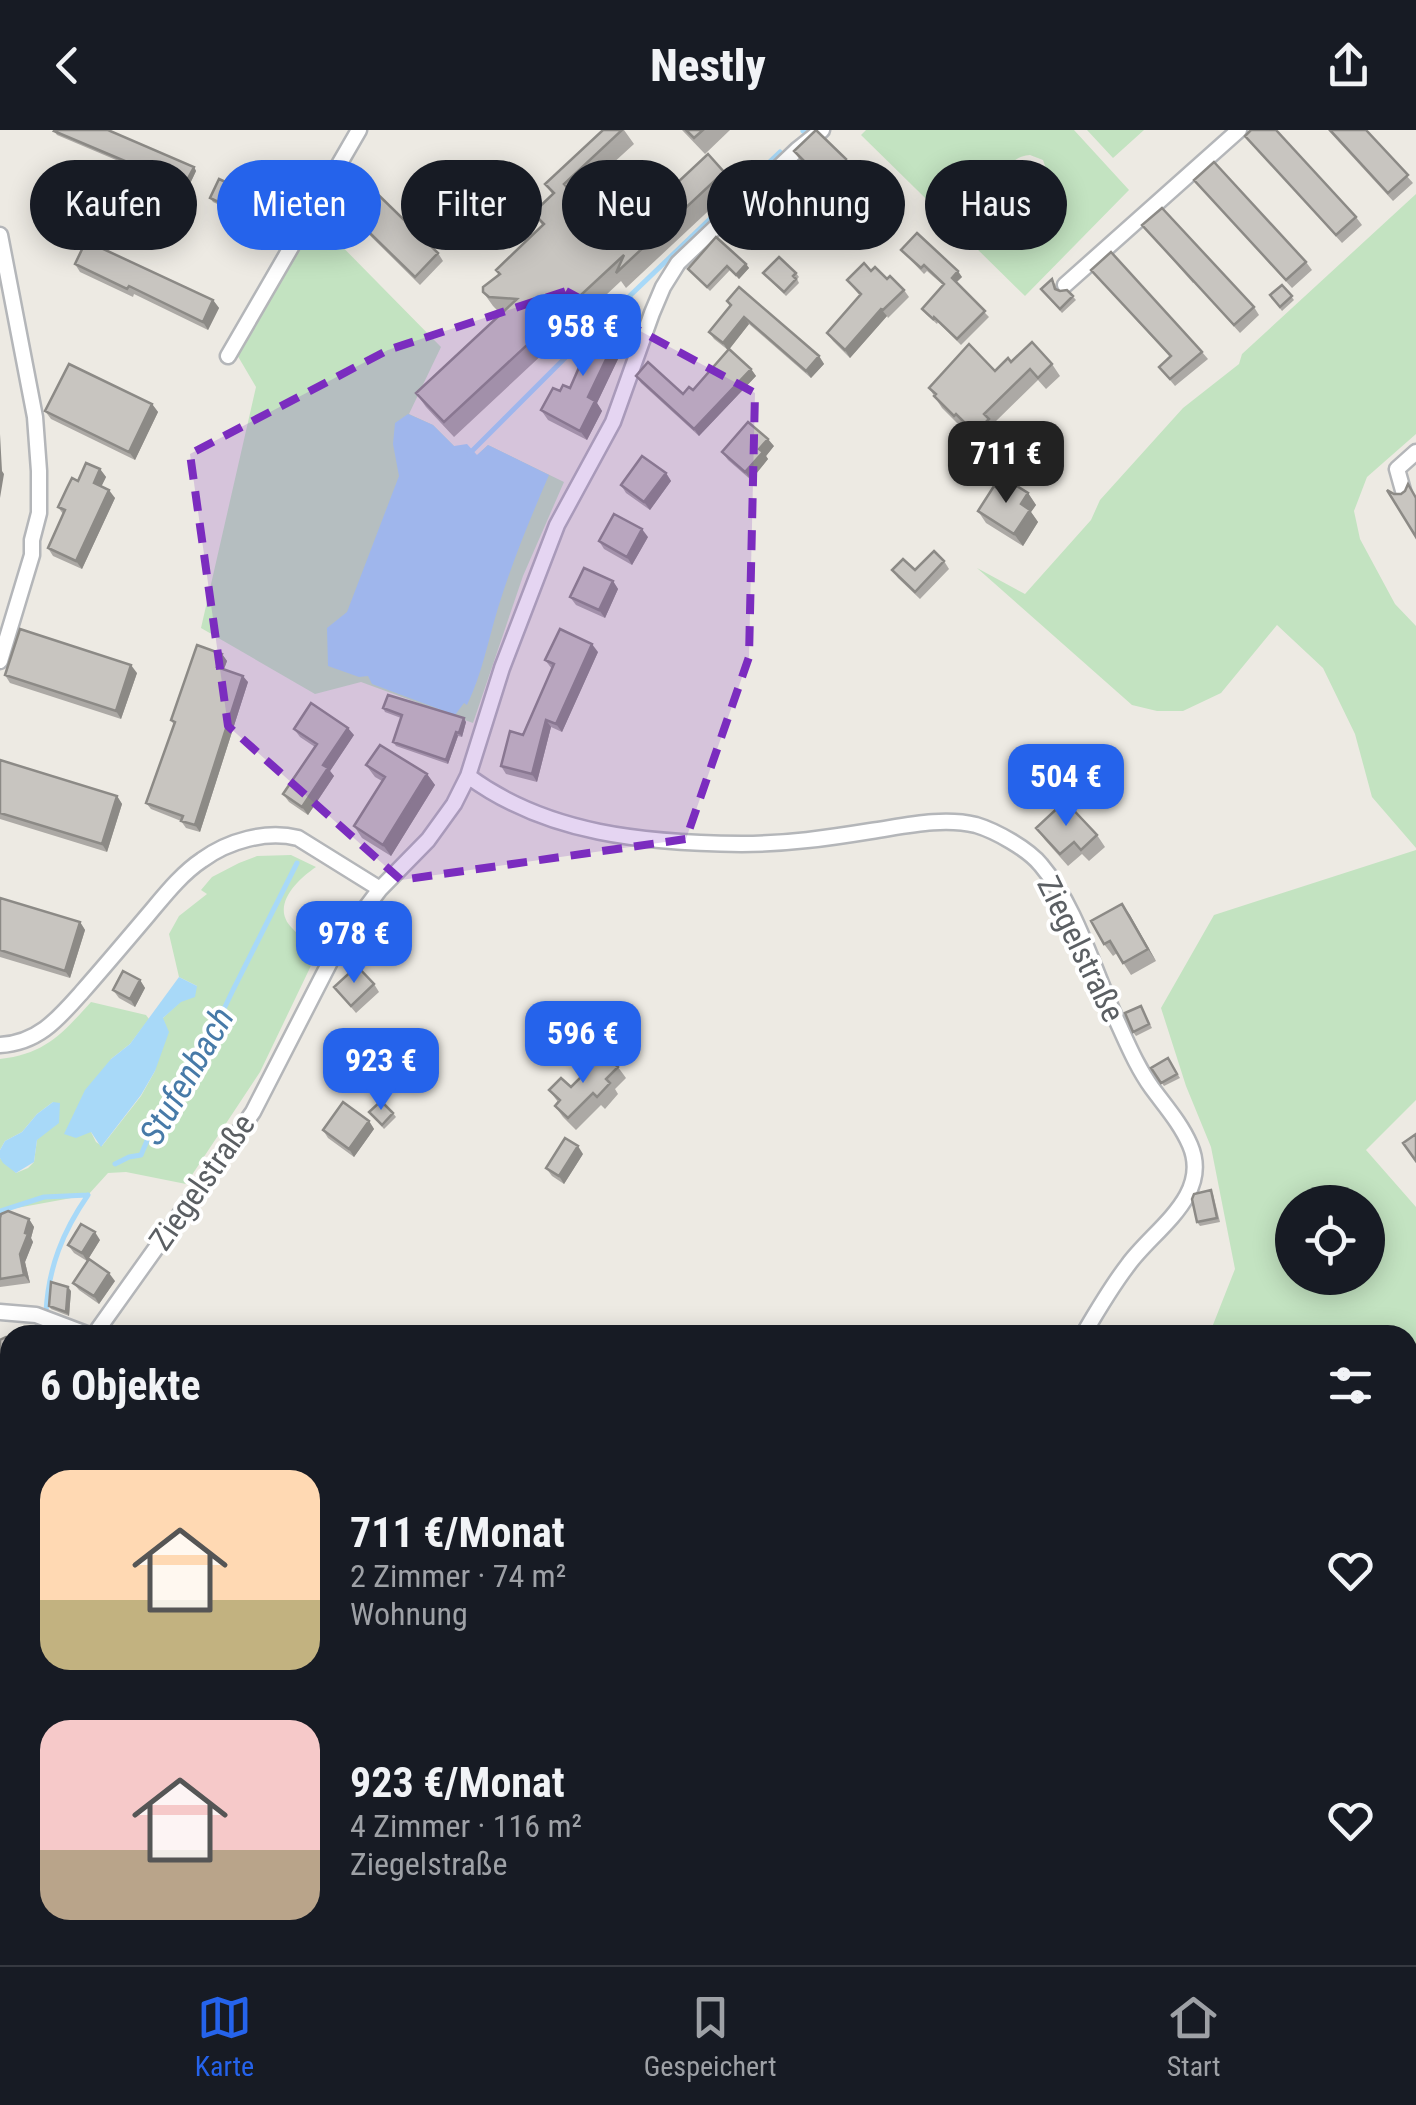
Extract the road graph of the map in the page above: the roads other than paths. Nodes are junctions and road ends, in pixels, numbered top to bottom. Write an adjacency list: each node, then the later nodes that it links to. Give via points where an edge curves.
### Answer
1 (359, 130): 6 (street)
2 (822, 130): 10 (street, Ziegelstraße, via 678,262 664,287 613,422 557,525)
3 (1239, 130): 5 (street)
4 (0, 235): 9 (street, via 40,472 32,554)
5 (1065, 285)
6 (228, 356)
7 (1416, 452): 8 (street, via 1397,469)
8 (1404, 494)
9 (0, 661)
10 (468, 776): 11 (street, Ziegelstraße, via 428,840); 16 (street, Ziegelstraße, via 521,808 603,834 744,844 916,823 976,825 1039,862 1076,927 1134,1059 1195,1159 1188,1195 1130,1261)
11 (380, 889): 12 (street, via 288,835 226,846 168,892 56,1020 36,1036); 15 (street, Ziegelstraße, via 332,958 253,1112)
12 (0, 1046)
13 (0, 1312): 14 (street)
14 (64, 1325)
15 (98, 1325)
16 (1089, 1325)

